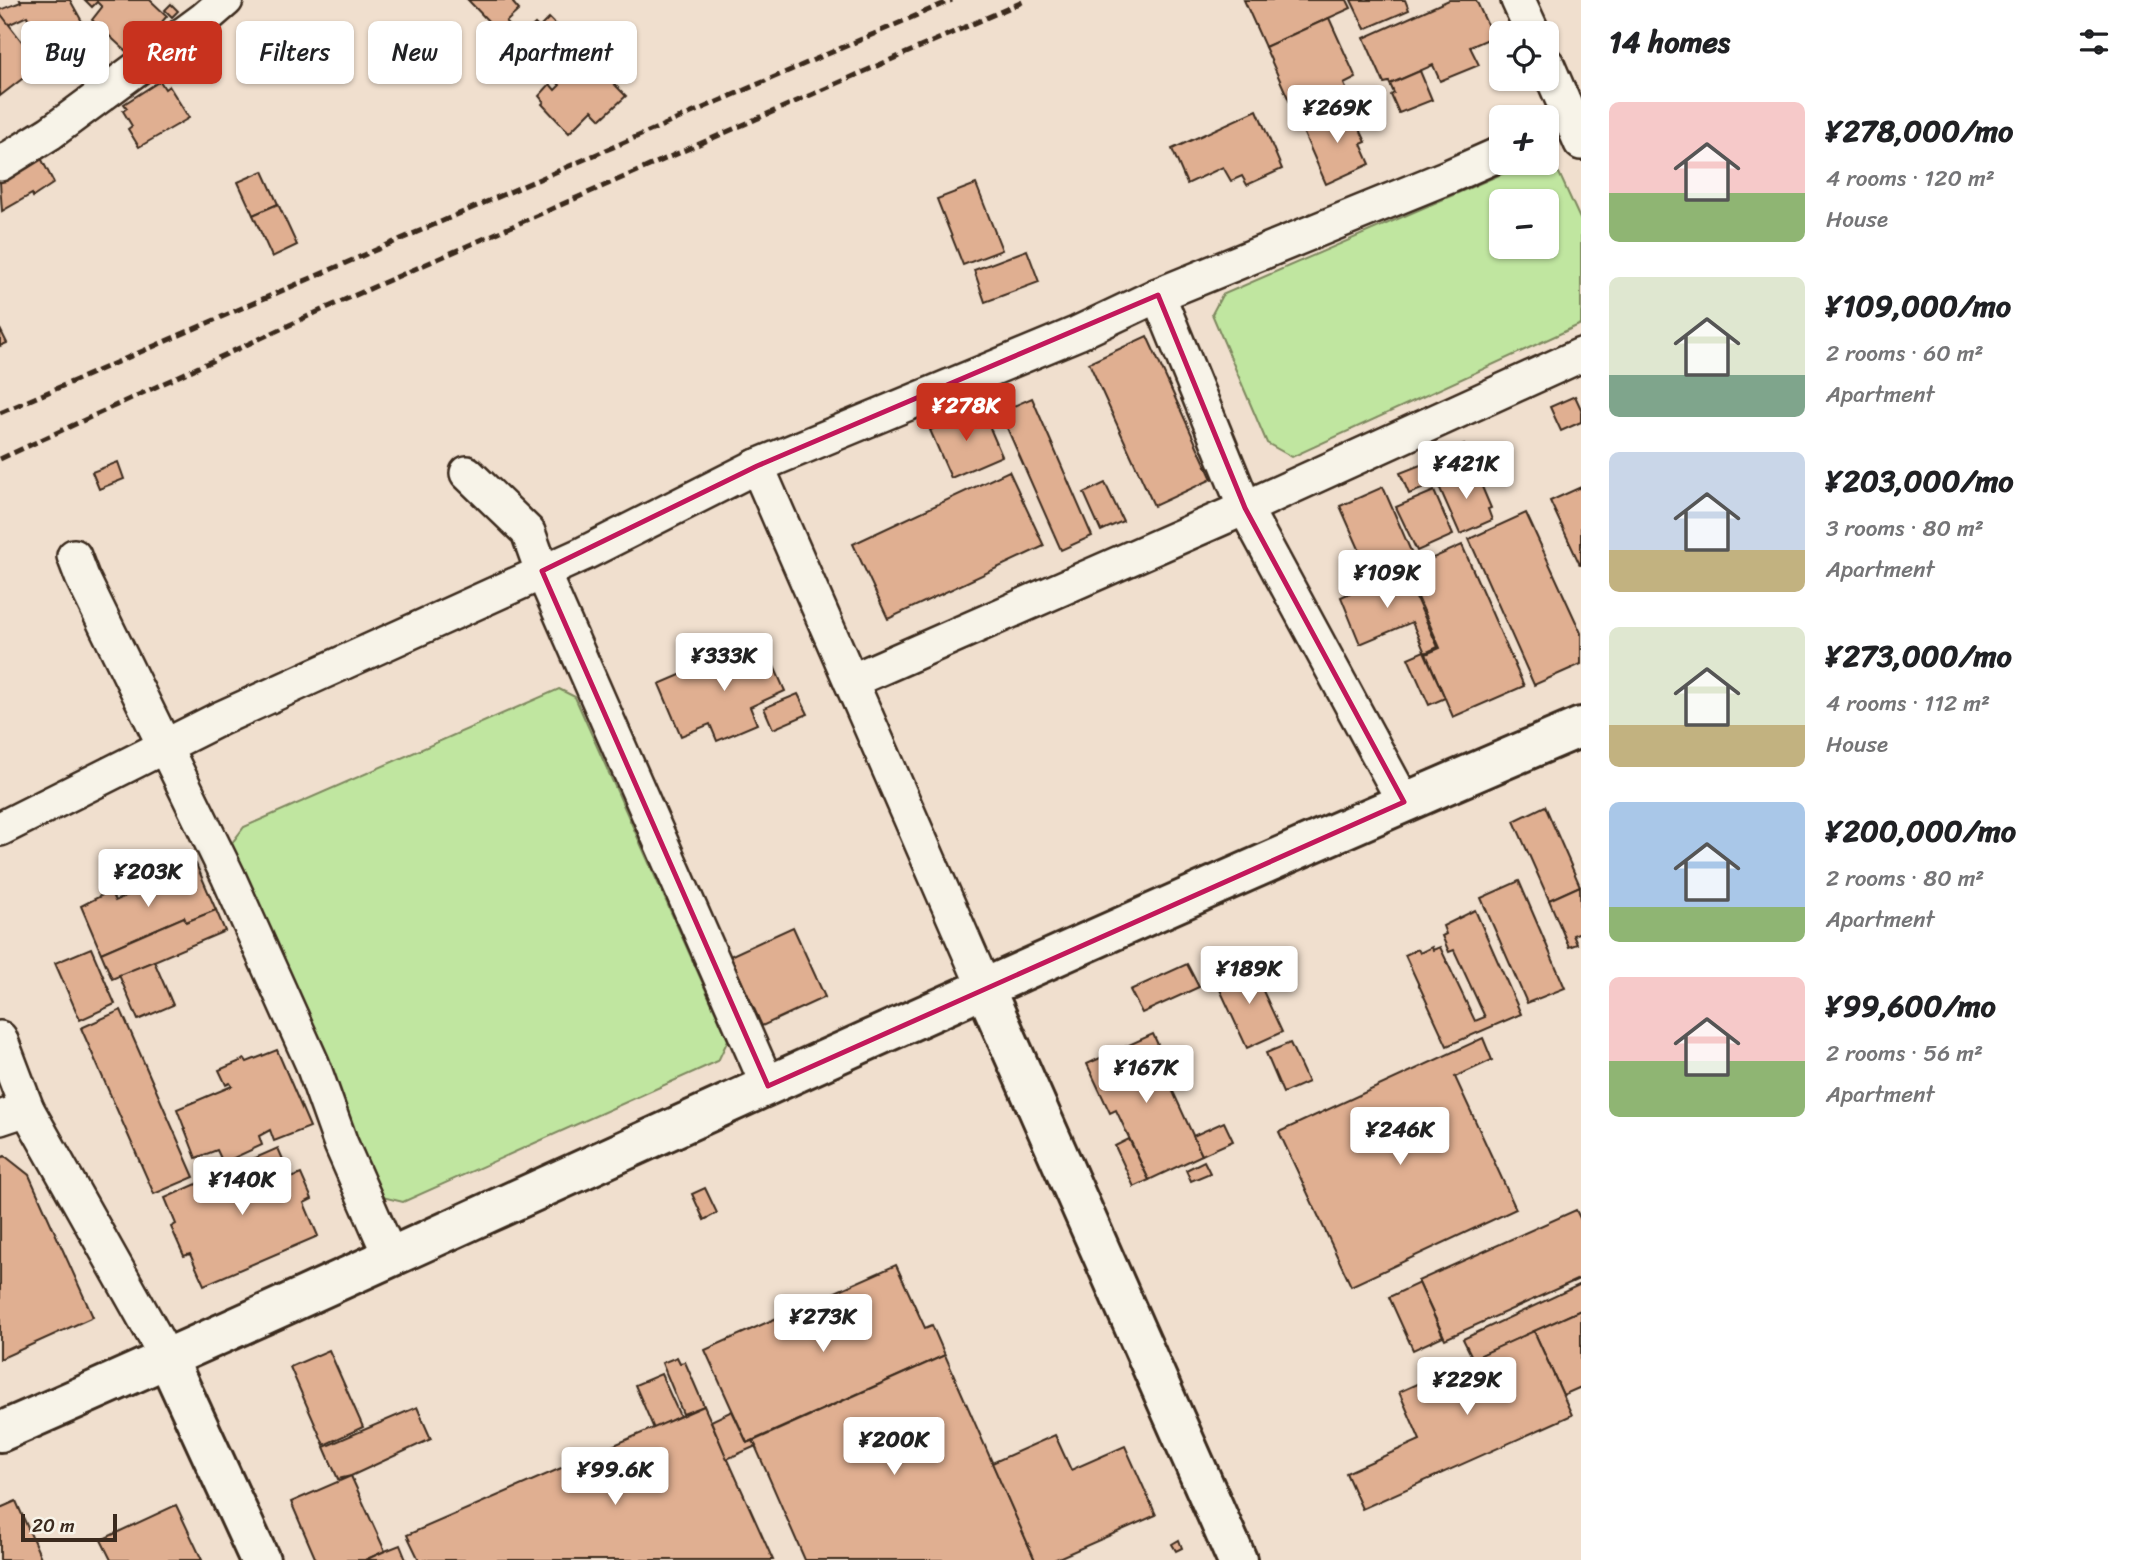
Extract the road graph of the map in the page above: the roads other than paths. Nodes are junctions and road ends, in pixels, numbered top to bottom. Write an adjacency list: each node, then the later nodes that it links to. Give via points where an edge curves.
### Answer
1 (1518, 0): 3 (street)
2 (205, 6): 7 (street, via 50,133)
3 (1528, 21)
4 (1557, 91): 5 (street)
5 (1570, 128)
6 (1489, 159): 8 (street)
7 (0, 164)
8 (1158, 295): 10 (street, via 1078,333); 12 (street)
9 (1581, 355): 12 (street)
10 (757, 466): 14 (street); 15 (street)
11 (467, 473): 14 (street, via 528,532)
12 (1245, 508): 15 (street); 18 (street)
13 (74, 556): 17 (street)
14 (542, 572): 17 (street, via 219,719); 22 (street)
15 (851, 681): 20 (street)
16 (1581, 727): 18 (street)
17 (166, 748): 19 (street); 24 (street, via 312,1063 341,1144)
18 (1404, 802): 20 (street)
19 (0, 829)
20 (985, 989): 22 (street); 28 (street)
21 (0, 1038): 23 (street)
22 (768, 1086): 24 (street)
23 (14, 1114): 25 (street)
24 (391, 1258): 25 (street)
25 (168, 1360): 26 (street); 27 (street)
26 (0, 1432)
27 (260, 1560)
28 (1237, 1560)

